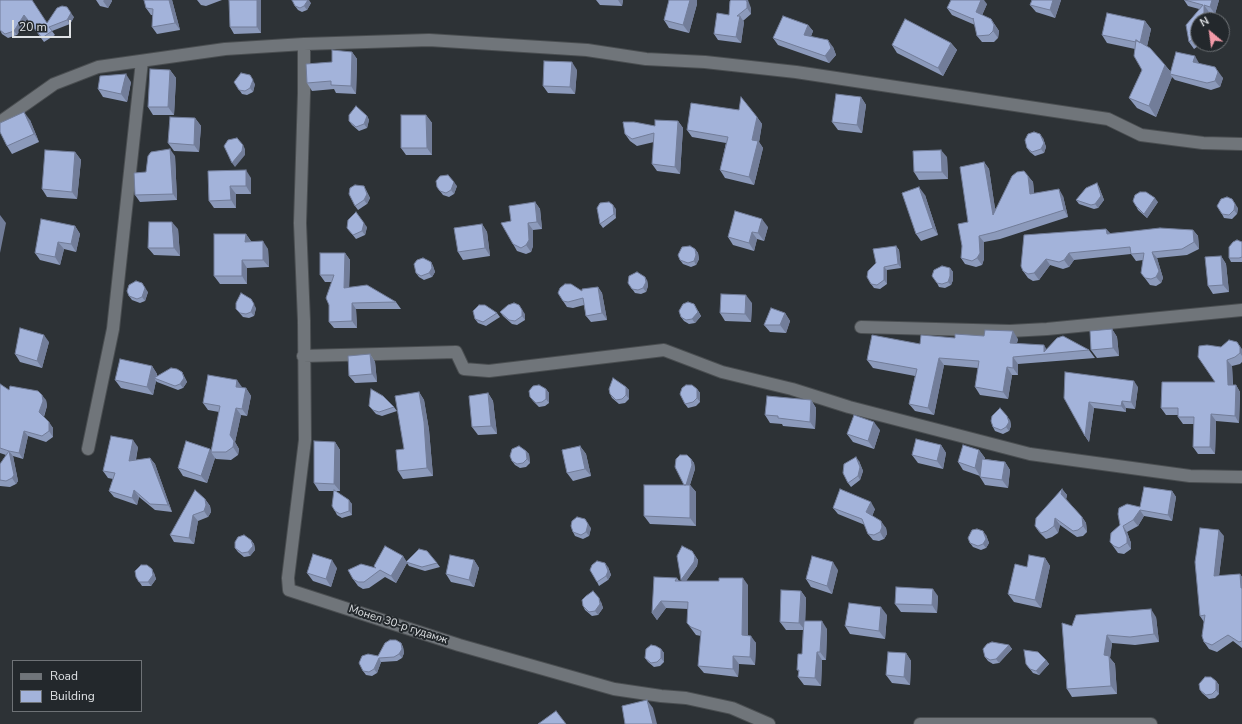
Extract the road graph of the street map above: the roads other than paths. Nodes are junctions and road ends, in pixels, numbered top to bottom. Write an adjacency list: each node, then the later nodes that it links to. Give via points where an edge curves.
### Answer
1 (304, 44): 2 (street, via 224,49); 4 (street, via 428,40 587,50 646,59 705,62 788,71 1108,119 1141,135 1203,143); 7 (street, Монел 30-р гудамж, via 300,223)
2 (142, 61): 3 (street, via 98,67 54,84); 8 (street, via 113,329)
3 (0, 122)
4 (1242, 144)
5 (1242, 310): 6 (street, via 1010,331)
6 (861, 327)
7 (303, 356): 9 (street, via 456,352 464,369 489,371 664,350 722,372 1030,454 1190,476); 10 (street, Монел 30-р гудамж, via 305,440 288,578 289,590 459,645 614,689 686,698 732,708)
8 (88, 449)
9 (1242, 477)
10 (769, 724)
11 (920, 724): 12 (street)
12 (1151, 724)

